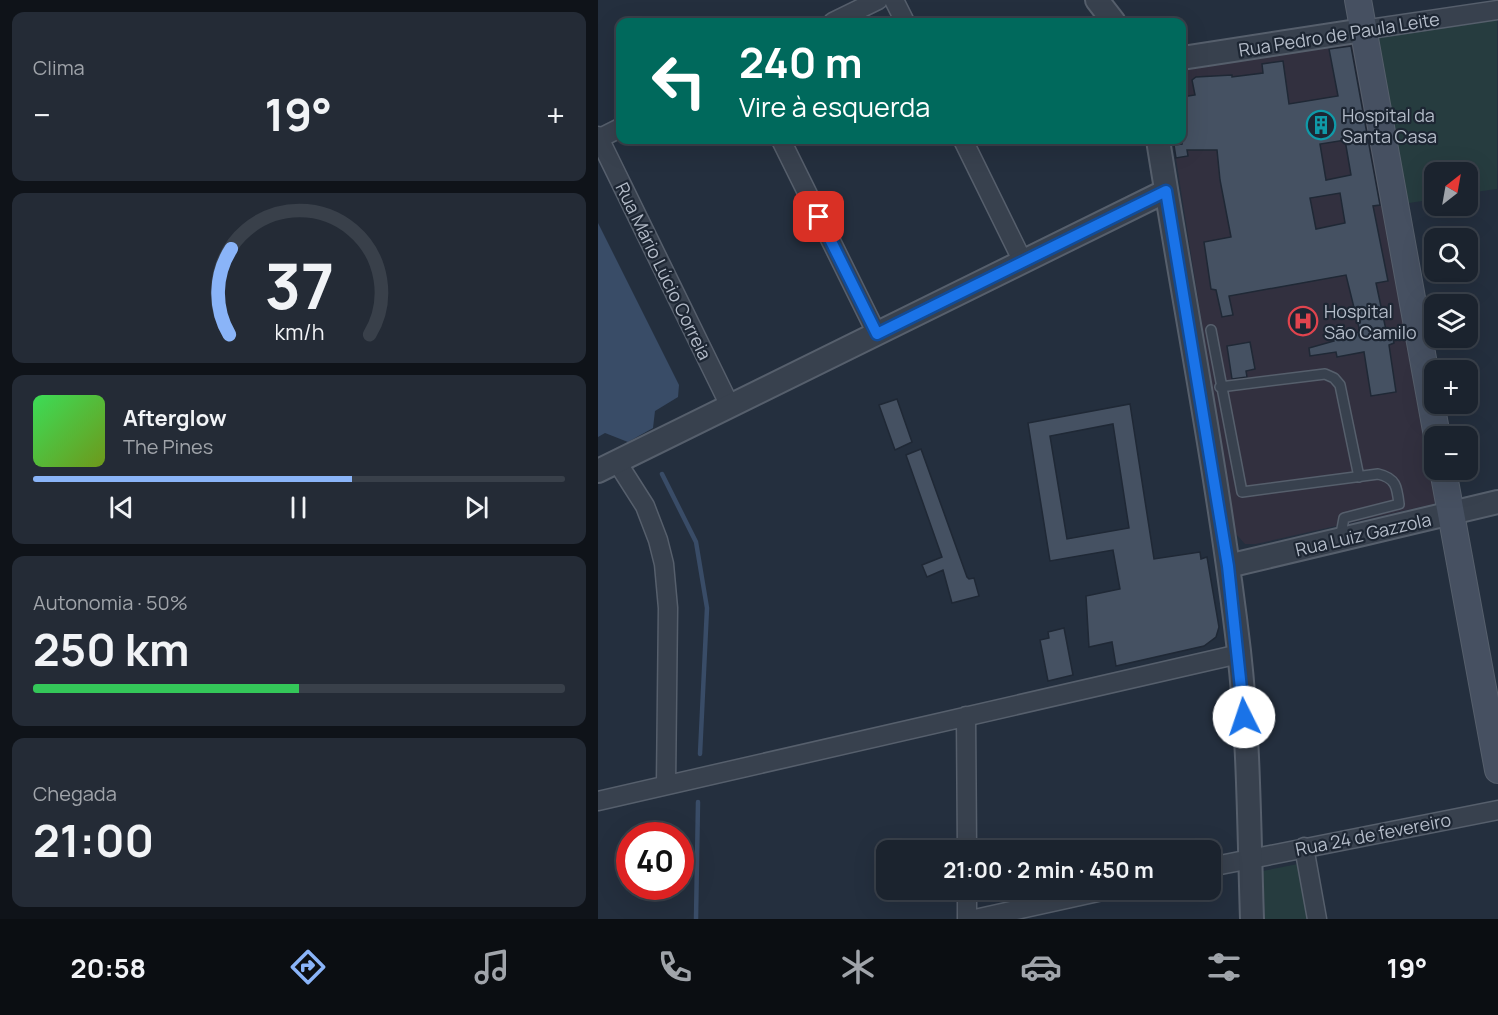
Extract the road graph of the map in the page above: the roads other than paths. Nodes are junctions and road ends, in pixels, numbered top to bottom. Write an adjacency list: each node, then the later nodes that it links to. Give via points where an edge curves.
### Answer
1 (878, 0): 6 (street)
2 (894, 0): 7 (street)
3 (1097, 0): 8 (street)
4 (1358, 0): 9 (main road)
5 (1498, 10): 9 (street, Rua Pedro de Paula Leite)
6 (841, 18)
7 (903, 18)
8 (1111, 18)
9 (1363, 30): 10 (street, Rua Pedro de Paula Leite); 22 (main road)
10 (1186, 56)
11 (616, 130): 12 (street)
12 (598, 138): 21 (street, Rua Mário Lúcio Correia)
13 (783, 144): 19 (street)
14 (965, 144): 17 (street)
15 (1159, 144): 16 (street)
16 (1166, 191): 17 (street); 29 (street)
17 (1023, 262): 19 (street)
18 (1211, 330): 20 (lane)
19 (877, 334): 21 (street)
20 (1220, 387): 24 (lane, via 1325,374 1334,378 1340,385); 24 (lane, via 1242,492)
21 (730, 406): 23 (street)
22 (1435, 426)
23 (607, 467): 33 (street, via 645,506 664,564 668,609)
24 (1358, 477): 28 (lane, via 1389,477 1397,484)
25 (1445, 480): 27 (main road)
26 (1498, 502): 27 (street, Rua Luiz Gazzola)
27 (1451, 513): 28 (street, Rua Luiz Gazzola); 32 (main road)
28 (1402, 514): 29 (street, Rua Luiz Gazzola, via 1340,539)
29 (1228, 566): 30 (street)
30 (1239, 654): 31 (street); 38 (street)
31 (966, 716): 33 (street); 36 (street)
32 (1498, 770)
33 (666, 785): 34 (street)
34 (598, 801)
35 (1498, 810): 37 (street, Rua 24 de fevereiro)
36 (967, 840)
37 (1304, 847): 38 (street, Rua 24 de fevereiro); 45 (street)
38 (1249, 858): 39 (street, Rua 24 de fevereiro); 44 (street)
39 (1221, 864)
40 (967, 900): 42 (street)
41 (1061, 900): 43 (street)
42 (967, 919)
43 (975, 919)
44 (1252, 919)
45 (1317, 919)

